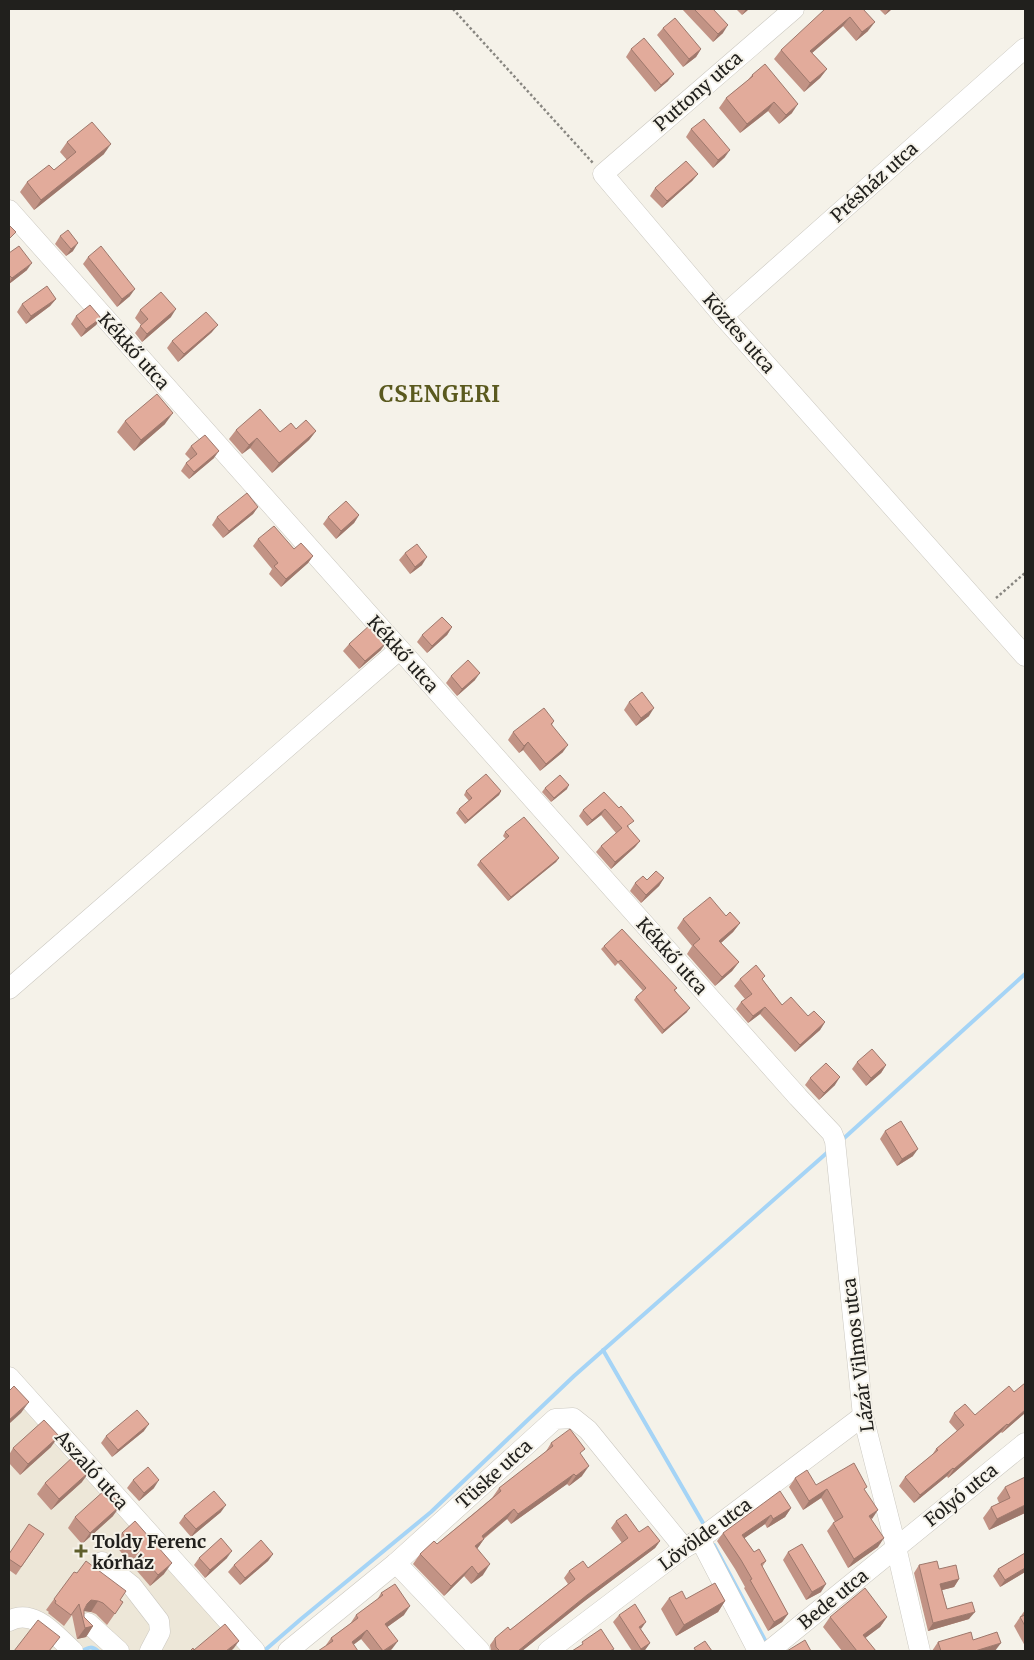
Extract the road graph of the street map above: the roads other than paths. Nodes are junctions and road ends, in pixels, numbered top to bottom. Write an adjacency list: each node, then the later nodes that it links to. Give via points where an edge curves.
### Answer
1 (794, 9): 3 (street, Puttony utca)
2 (1025, 48): 5 (street, Présház utca)
3 (602, 174): 5 (street, Köztes utca)
4 (9, 210): 6 (street, Kékkő utca)
5 (723, 316): 7 (street, Köztes utca)
6 (400, 650): 8 (street); 9 (street, Kékkő utca)
7 (1025, 656)
8 (9, 989)
9 (798, 1097): 11 (street, Lázár Vilmos utca, via 832,1133 836,1146)
10 (9, 1377): 20 (street, Aszaló utca)
11 (862, 1416): 13 (street, Lövölde utca); 14 (street, Lázár Vilmos utca)
12 (1025, 1443): 14 (street, Folyó utca)
13 (692, 1543): 16 (street, Tüske utca, via 588,1430 573,1418 565,1418 555,1419); 25 (street, Lövölde utca); 26 (street, Tüske utca)
14 (896, 1547): 27 (street, Bede utca); 28 (street, Lázár Vilmos utca)
15 (102, 1562): 22 (street, via 132,1586 159,1621 160,1632)
16 (396, 1563): 23 (street, Tüske utca); 24 (street)
17 (9, 1621): 19 (street, via 18,1617 33,1619 46,1626)
18 (88, 1623): 21 (street)
19 (72, 1650)
20 (254, 1650)
21 (119, 1651)
22 (150, 1651)
23 (288, 1651)
24 (480, 1651)
25 (548, 1651)
26 (758, 1651)
27 (769, 1651)
28 (920, 1651)

